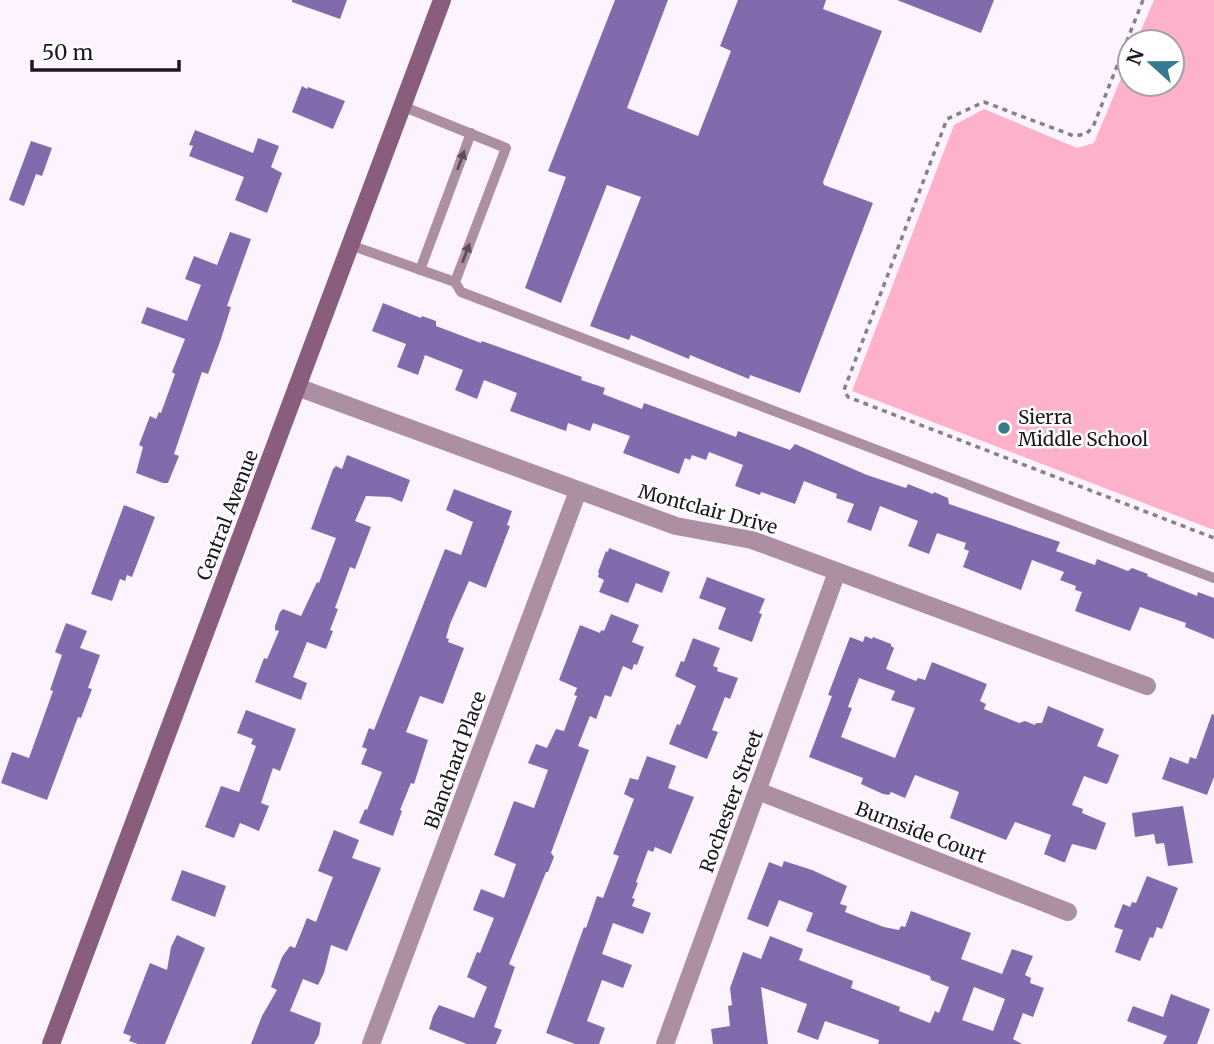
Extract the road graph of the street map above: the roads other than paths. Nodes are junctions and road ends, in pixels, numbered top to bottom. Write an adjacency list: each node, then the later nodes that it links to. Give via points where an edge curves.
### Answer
1 (442, 0): 2 (main road, Central Avenue)
2 (402, 106): 3 (lane); 4 (main road, Central Avenue)
3 (471, 134): 5 (lane, one-way to 3); 6 (lane, one-way to 3, via 506,148)
4 (350, 245): 5 (lane); 7 (main road, Central Avenue)
5 (420, 270): 6 (lane)
6 (455, 282): 10 (lane, via 461,292)
7 (297, 387): 8 (street, Montclair Drive); 14 (main road, Central Avenue)
8 (578, 491): 9 (street, Montclair Drive, via 676,526 752,540); 15 (street, Blanchard Place)
9 (837, 572): 11 (street, Montclair Drive); 12 (street, Rochester Street)
10 (1214, 578)
11 (1147, 686)
12 (758, 791): 13 (street, Burnside Court); 16 (street, Rochester Street)
13 (1068, 912)
14 (51, 1044)
15 (371, 1044)
16 (664, 1044)

